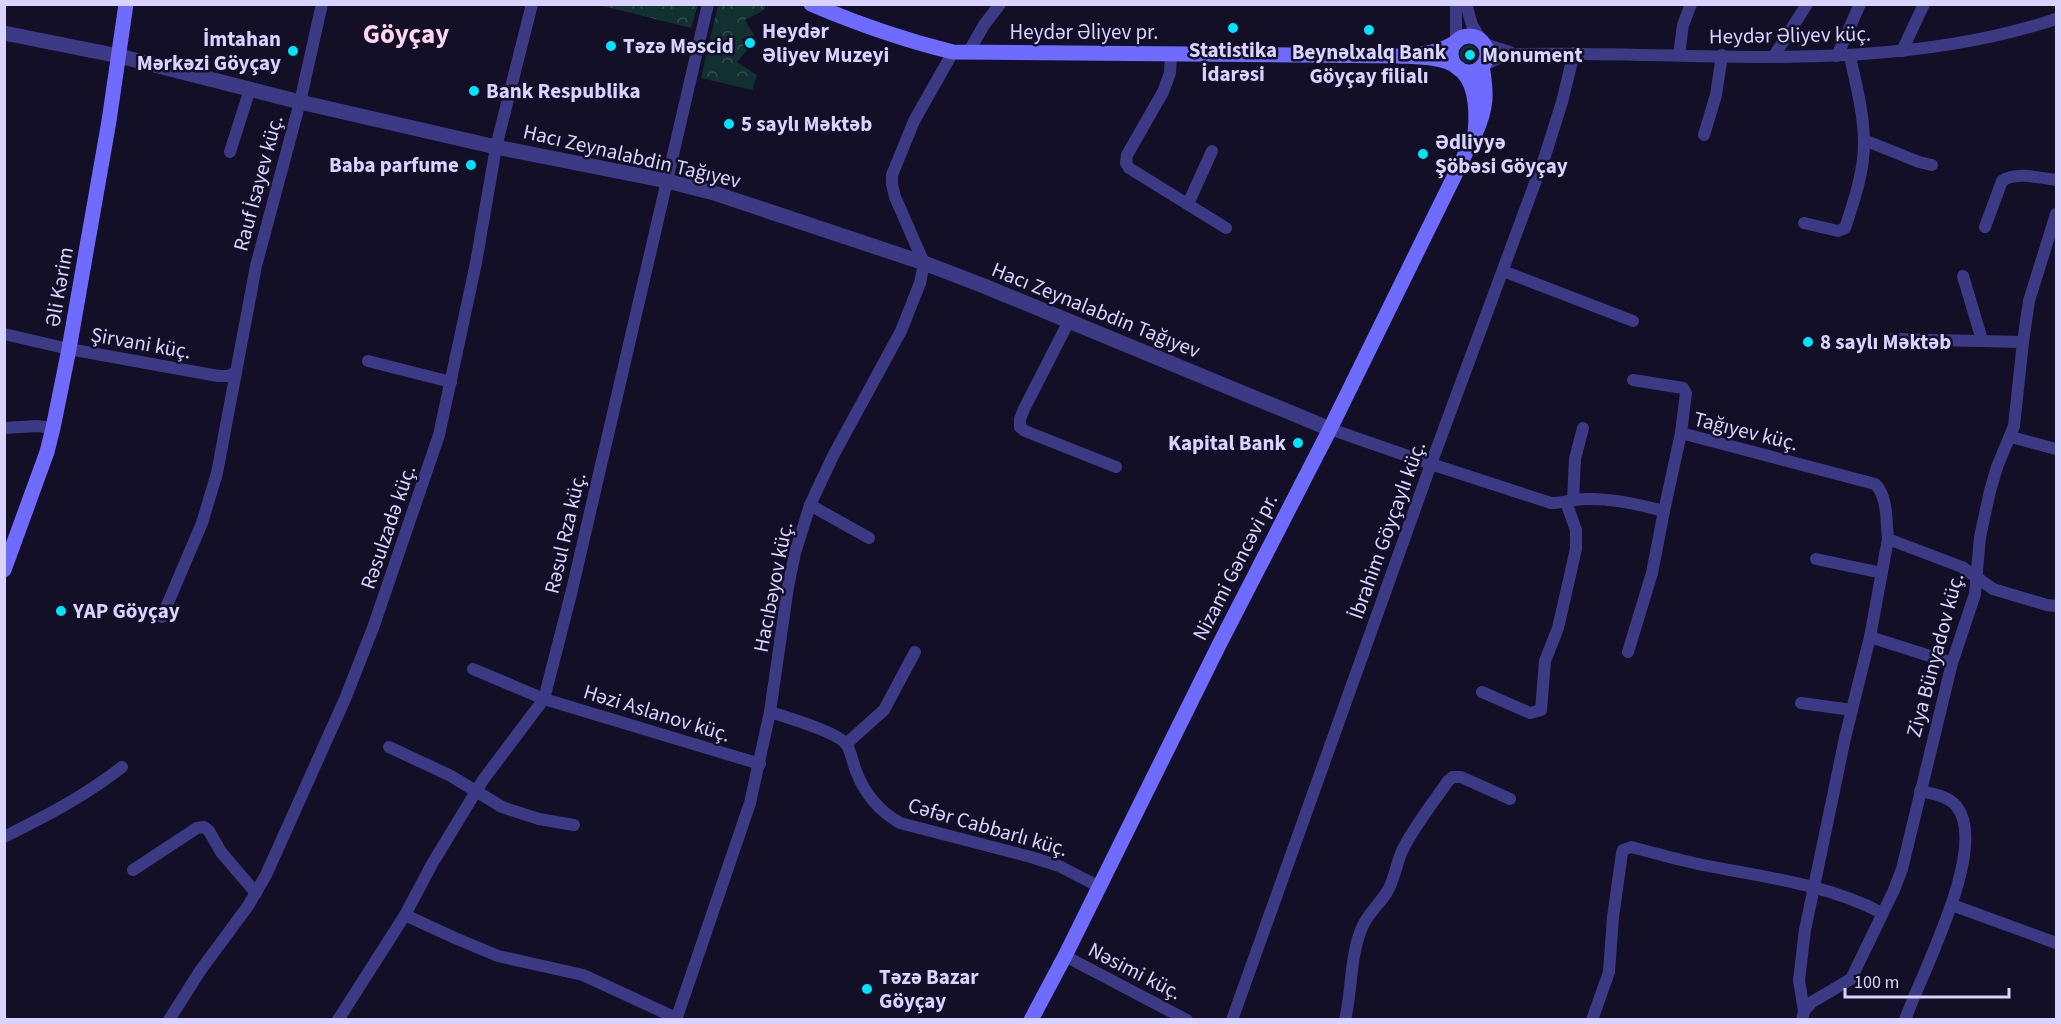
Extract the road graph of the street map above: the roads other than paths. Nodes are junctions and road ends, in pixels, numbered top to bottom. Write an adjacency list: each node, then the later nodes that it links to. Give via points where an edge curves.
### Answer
1 (126, 4): 24 (main road, Əli Kərim)
2 (321, 4): 32 (street, Rauf İsayev küç.)
3 (532, 4): 36 (street, Rəsulzadə küç.)
4 (708, 4): 41 (street, Rəsul Rza küç.)
5 (811, 4): 18 (main road, Heydər Əliyev pr., via 910,42)
6 (1000, 4): 18 (street)
7 (1456, 4): 15 (street)
8 (1466, 4): 16 (street, via 1472,25)
9 (1691, 4): 22 (street)
10 (1807, 4): 26 (street)
11 (1860, 4): 27 (street)
12 (1924, 4): 17 (street)
13 (2056, 19): 17 (street, Heydər Əliyev küç., via 1973,40)
14 (4, 33): 24 (street, Hacı Zeynalabdin Tağıyev)
15 (1456, 42): 16 (main road, via 1471,36); 25 (main road, via 1433,51); 30 (main road, via 1451,53)
16 (1483, 42): 21 (street, via 1497,50); 29 (main road, via 1486,58)
17 (1902, 51): 28 (street, Heydər Əliyev küç.)
18 (961, 52): 20 (main road, Heydər Əliyev pr.); 47 (street, via 914,121 892,175 895,197)
19 (1574, 53): 21 (street, Heydər Əliyev küç.); 22 (street, Heydər Əliyev küç.); 48 (street, İbrahim Göyçaylı küç., via 1545,156)
20 (1171, 54): 25 (main road, Heydər Əliyev pr.); 42 (street, via 1163,92 1126,163)
21 (1520, 54): 29 (street)
22 (1679, 55): 23 (street, Heydər Əliyev küç.)
23 (1722, 55): 26 (street, Heydər Əliyev küç.); 34 (street)
24 (119, 56): 31 (street, Hacı Zeynalabdin Tağıyev); 56 (main road, Əli Kərim)
25 (1401, 56): 30 (main road, via 1426,57)
26 (1774, 56): 27 (street, Heydər Əliyev küç.)
27 (1837, 56): 28 (street, Heydər Əliyev küç.)
28 (1850, 56): 35 (street)
29 (1482, 66): 30 (main road, via 1467,71); 33 (main road, Nizami Gəncəvi pr., via 1486,98)
30 (1457, 67): 33 (main road, via 1474,97)
31 (250, 89): 32 (street, Hacı Zeynalabdin Tağıyev); 37 (street)
32 (300, 102): 36 (street, Hacı Zeynalabdin Tağıyev); 58 (street, Rauf İsayev küç., via 256,266)
33 (1475, 134): 64 (main road, Nizami Gəncəvi pr.)
34 (1704, 135)
35 (1864, 140): 39 (street); 44 (street, via 1861,174 1845,228 1838,231)
36 (496, 147): 41 (street, Hacı Zeynalabdin Tağıyev); 60 (street, Rəsulzadə küç.)
37 (230, 152)
38 (1212, 152): 42 (street)
39 (1932, 165)
40 (2056, 180): 45 (street, via 2007,177 2001,181)
41 (668, 181): 47 (street, Hacı Zeynalabdin Tağıyev); 87 (street, Rəsul Rza küç.)
42 (1188, 204): 46 (street)
43 (2056, 214): 55 (street, Ziya Bünyadov küç., via 2029,301)
44 (1804, 223)
45 (1984, 227)
46 (1226, 228)
47 (924, 264): 50 (street, Hacı Zeynalabdin Tağıyev); 71 (street, Hacıbəyov küç., via 901,331)
48 (1503, 271): 51 (street); 68 (street, İbrahim Göyçaylı küç.)
49 (1964, 276): 54 (street)
50 (1069, 321): 64 (street, Hacı Zeynalabdin Tağıyev); 69 (street, via 1024,408 1020,427)
51 (1634, 321)
52 (4, 334): 56 (street, Şirvani küç.)
53 (1892, 339): 54 (street)
54 (1982, 340): 55 (street)
55 (2023, 342): 66 (street, Ziya Bünyadov küç.)
56 (69, 349): 58 (street, Şirvani küç., via 218,376); 62 (main road, Əli Kərim)
57 (368, 361): 60 (street)
58 (236, 372): 80 (street, Rauf İsayev küç., via 209,501)
59 (1633, 380): 65 (street, via 1683,388 1686,393)
60 (451, 382): 103 (street, Rəsulzadə küç., via 427,476 373,628 345,699)
61 (4, 428): 62 (street)
62 (53, 428): 76 (main road, Əli Kərim)
63 (1583, 428): 70 (street)
64 (1330, 429): 68 (street); 101 (main road, Nizami Gəncəvi pr.)
65 (1681, 433): 72 (street, Tağıyev küç.); 74 (street, Tağıyev küç., via 1875,484 1883,498)
66 (2011, 437): 67 (street); 78 (street, Ziya Bünyadov küç., via 1990,491 1980,537)
67 (2056, 449)
68 (1431, 464): 70 (street, via 1532,498 1551,503); 115 (street, İbrahim Göyçaylı küç.)
69 (1116, 467)
70 (1569, 501): 72 (street, via 1613,501); 86 (street, via 1576,549 1558,628 1545,661 1540,710 1530,713)
71 (810, 505): 73 (street); 90 (street, Hacıbəyov küç., via 788,587)
72 (1664, 511): 83 (street, Tağıyev küç., via 1652,573)
73 (869, 538)
74 (1888, 539): 77 (street, Tağıyev küç.); 78 (street)
75 (1816, 559): 77 (street)
76 (4, 570)
77 (1882, 573): 81 (street, Tağıyev küç.)
78 (1978, 577): 79 (street, via 1993,589); 84 (street, Ziya Bünyadov küç.)
79 (2056, 606)
80 (162, 617)
81 (1870, 637): 84 (street); 89 (street, Tağıyev küç.)
82 (915, 652): 91 (street, via 884,710)
83 (1628, 652)
84 (1952, 663): 95 (street, Ziya Bünyadov küç.)
85 (473, 669): 87 (street, Həzi Aslanov küç.)
86 (1482, 692)
87 (544, 699): 93 (street, Həzi Aslanov küç.); 96 (street, Rəsul Rza küç.)
88 (1801, 703): 89 (street)
89 (1852, 710): 102 (street, Tağıyev küç.)
90 (770, 712): 91 (street, via 804,723); 93 (street, Hacıbəyov küç.)
91 (846, 744): 101 (street, Cəfər Cabbarlı küç., via 865,791 874,804 900,824 1031,857)
92 (389, 747): 96 (street, via 451,776)
93 (760, 764): 110 (street, Hacıbəyov küç.)
94 (122, 767): 99 (street, via 63,807)
95 (1920, 791): 104 (street, via 1946,798 1957,806 1964,821 1967,834); 105 (street, Ziya Bünyadov küç., via 1902,868)
96 (475, 792): 98 (street, via 502,807); 106 (street, Rəsul Rza küç.)
97 (1510, 799): 116 (street, via 1461,777 1448,781 1410,836 1386,894 1361,928)
98 (574, 825)
99 (4, 837)
100 (133, 870): 103 (street, via 204,827)
101 (1098, 886): 108 (main road, Nizami Gəncəvi pr.)
102 (1814, 888): 105 (street, via 1856,900); 109 (street, Tağıyev küç., via 1799,969); 117 (street, via 1627,848 1622,853 1609,972)
103 (256, 893): 111 (street, Rəsulzadə küç.)
104 (1952, 905): 107 (street); 118 (street)
105 (1882, 913): 109 (street, Ziya Bünyadov küç., via 1851,979 1820,996)
106 (405, 915): 110 (street, via 498,956 583,975); 112 (street, Rəsul Rza küç.)
107 (2056, 943)
108 (1065, 956): 113 (main road, Nizami Gəncəvi pr.); 114 (street, Nəsimi küç.)
109 (1803, 1015)
110 (676, 1019)
111 (169, 1020)
112 (338, 1020)
113 (1031, 1020)
114 (1187, 1020)
115 (1232, 1020)
116 (1345, 1020)
117 (1592, 1020)
118 (1905, 1020)

